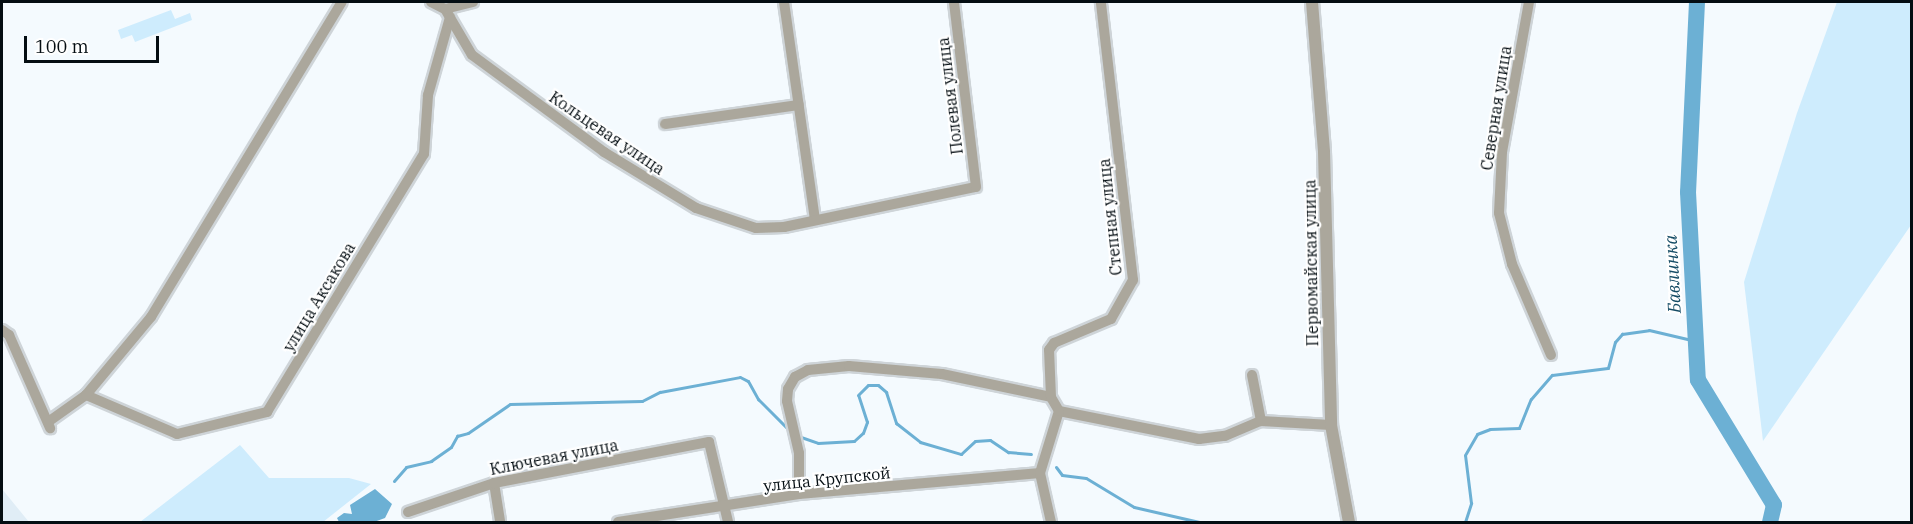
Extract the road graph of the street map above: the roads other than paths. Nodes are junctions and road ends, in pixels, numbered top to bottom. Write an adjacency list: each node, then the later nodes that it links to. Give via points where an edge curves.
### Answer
1 (342, 2): 17 (street, via 151,316)
2 (431, 2): 9 (street)
3 (473, 2): 9 (street)
4 (784, 2): 10 (street)
5 (954, 2): 12 (street, Полевая улица)
6 (1101, 2): 18 (street, Степная улица, via 1133,280 1111,319 1054,343 1049,350)
7 (1312, 2): 21 (street, Первомайская улица, via 1324,152)
8 (1529, 2): 15 (street, Северная улица, via 1502,152 1499,213 1512,264)
9 (448, 13): 13 (street, Кольцевая улица, via 472,55 506,82 604,152 696,208 756,228); 17 (street, улица Аксакова, via 428,95 424,154 267,412 177,434)
10 (799, 105): 11 (street); 13 (street)
11 (665, 124)
12 (976, 187): 13 (street, Кольцевая улица)
13 (815, 219)
14 (2, 330): 17 (street, via 9,335 49,425)
15 (1551, 355)
16 (1252, 375): 20 (street)
17 (86, 395)
18 (1051, 397): 19 (street, Степная улица); 24 (street, via 942,374 849,366 808,370 795,377 788,389 799,453)
19 (1059, 411): 20 (street, via 1199,440); 22 (street)
20 (1261, 421): 21 (street)
21 (1331, 425): 31 (street, Первомайская улица)
22 (1040, 473): 24 (street, улица Крупской); 30 (street)
23 (494, 483): 25 (street, Ключевая улица, via 709,442); 26 (street, Ключевая улица); 27 (street)
24 (800, 494): 25 (street, улица Крупской)
25 (724, 506): 28 (street, улица Крупской); 29 (street)
26 (408, 512)
27 (500, 522)
28 (618, 522)
29 (728, 522)
30 (1051, 522)
31 (1349, 522)

